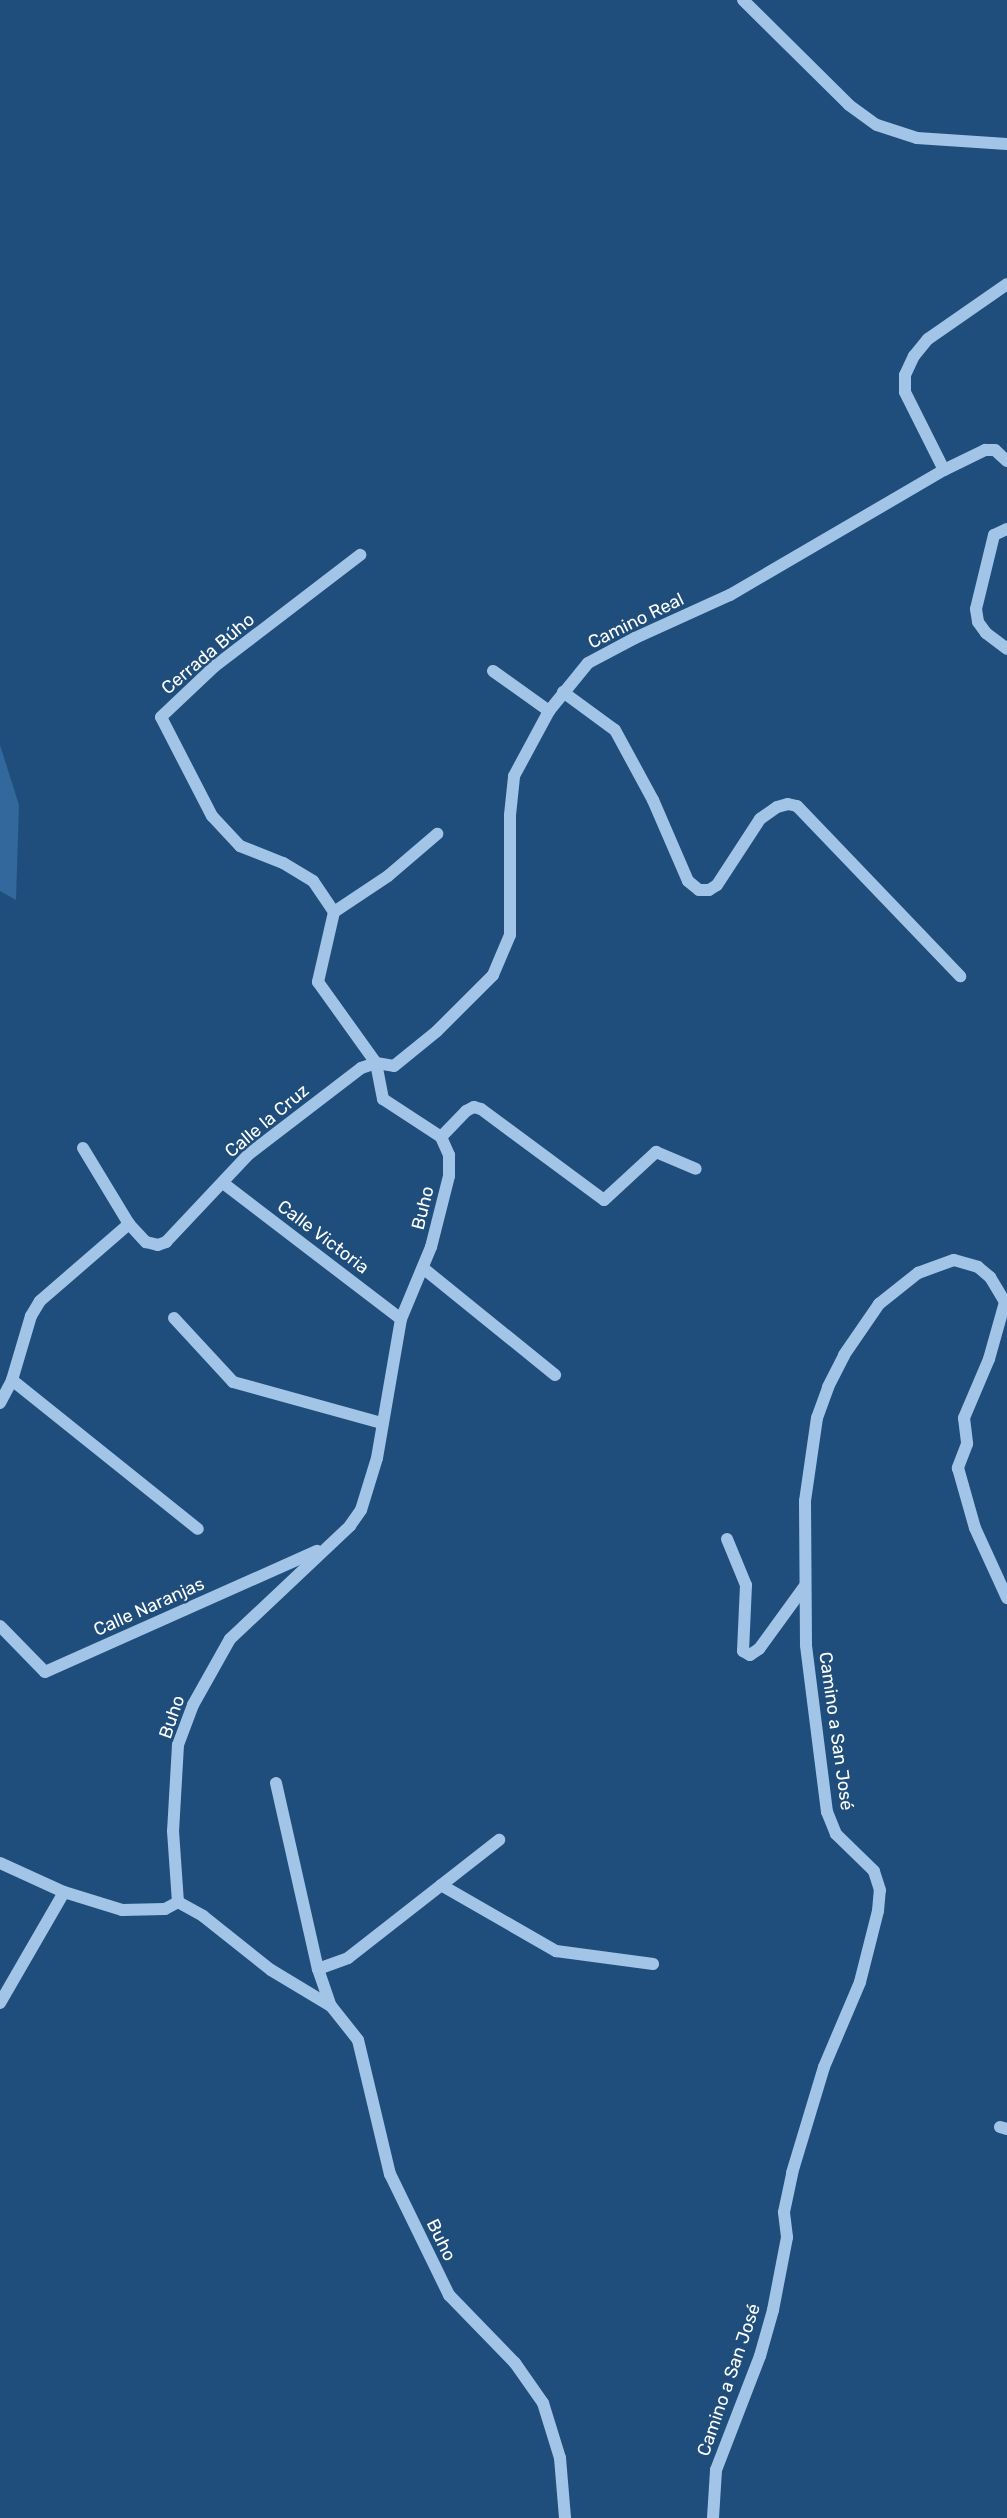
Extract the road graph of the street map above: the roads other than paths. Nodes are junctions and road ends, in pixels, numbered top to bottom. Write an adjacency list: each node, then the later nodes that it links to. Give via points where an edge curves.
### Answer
1 (743, 0): 2 (street, via 849,105 877,125 917,138)
2 (1007, 144)
3 (1007, 284): 5 (street, via 928,340 905,374 905,392)
4 (1007, 461): 5 (street, Camino Real, via 995,450 985,450)
5 (944, 470): 10 (street, Camino Real, via 730,595 588,663)
6 (1007, 529): 8 (street, via 994,536 976,609 986,633)
7 (360, 555): 13 (street, Cerrada Búho, via 215,666 161,717 212,816 240,846 313,881)
8 (1007, 649)
9 (492, 671): 11 (street)
10 (564, 692): 11 (street, Camino Real); 14 (street, via 615,730 653,800 688,881 699,890 717,885 760,819 776,807 797,806)
11 (549, 711): 15 (street, Camino Real, via 514,776 510,935 493,975 394,1066)
12 (436, 834): 13 (street, via 388,876)
13 (334, 912): 15 (street, via 318,982)
14 (960, 976)
15 (376, 1063): 16 (street, via 383,1099); 19 (street, Calle la Cruz, via 361,1068 249,1154)
16 (441, 1137): 18 (street, via 466,1111 481,1109 604,1200 656,1152); 21 (street, Buho, via 449,1155 449,1176)
17 (83, 1148): 20 (street)
18 (696, 1169)
19 (223, 1183): 20 (street, Calle la Cruz, via 166,1242 146,1242); 24 (street, Calle Victoria)
20 (129, 1224): 26 (street, via 40,1301)
21 (423, 1268): 24 (street, Buho); 25 (street)
22 (1006, 1301): 32 (street, Camino a San José, via 978,1267 954,1260 918,1273 879,1304 828,1387 808,1461); 33 (street, via 989,1359 964,1418 967,1444 958,1468 975,1528)
23 (174, 1318): 28 (street, via 233,1382)
24 (401, 1319): 28 (street, Buho)
25 (555, 1375)
26 (12, 1380): 27 (street); 29 (street)
27 (0, 1403)
28 (382, 1423): 31 (street, Buho, via 372,1481 361,1510)
29 (198, 1529)
30 (727, 1539): 32 (street, via 746,1585 743,1651 750,1655 759,1649)
31 (327, 1547): 35 (street, Calle Naranjas, via 45,1672); 42 (street, Buho, via 230,1639 193,1705 178,1745 173,1831)
32 (804, 1587): 48 (street, Camino a San José, via 806,1645 827,1811 836,1834 874,1871 880,1890 878,1911 860,1982 824,2067 792,2173 784,2212 787,2237 773,2311 716,2470)
33 (1007, 1598)
34 (0, 1626): 35 (street, Calle Naranjas)
35 (11, 1637): 36 (street)
36 (0, 1646)
37 (276, 1783): 44 (street)
38 (499, 1840): 40 (street)
39 (0, 1863): 41 (street)
40 (441, 1885): 43 (street, via 556,1951); 44 (street, via 348,1958)
41 (64, 1892): 42 (street, via 121,1910 165,1909); 45 (street)
42 (178, 1902): 46 (street, Buho, via 271,1970)
43 (653, 1964)
44 (318, 1969): 46 (street)
45 (0, 2003)
46 (331, 2006): 47 (street, Buho, via 358,2040 390,2174 449,2295 515,2363 543,2403 560,2458)
47 (565, 2518)
48 (713, 2518)

